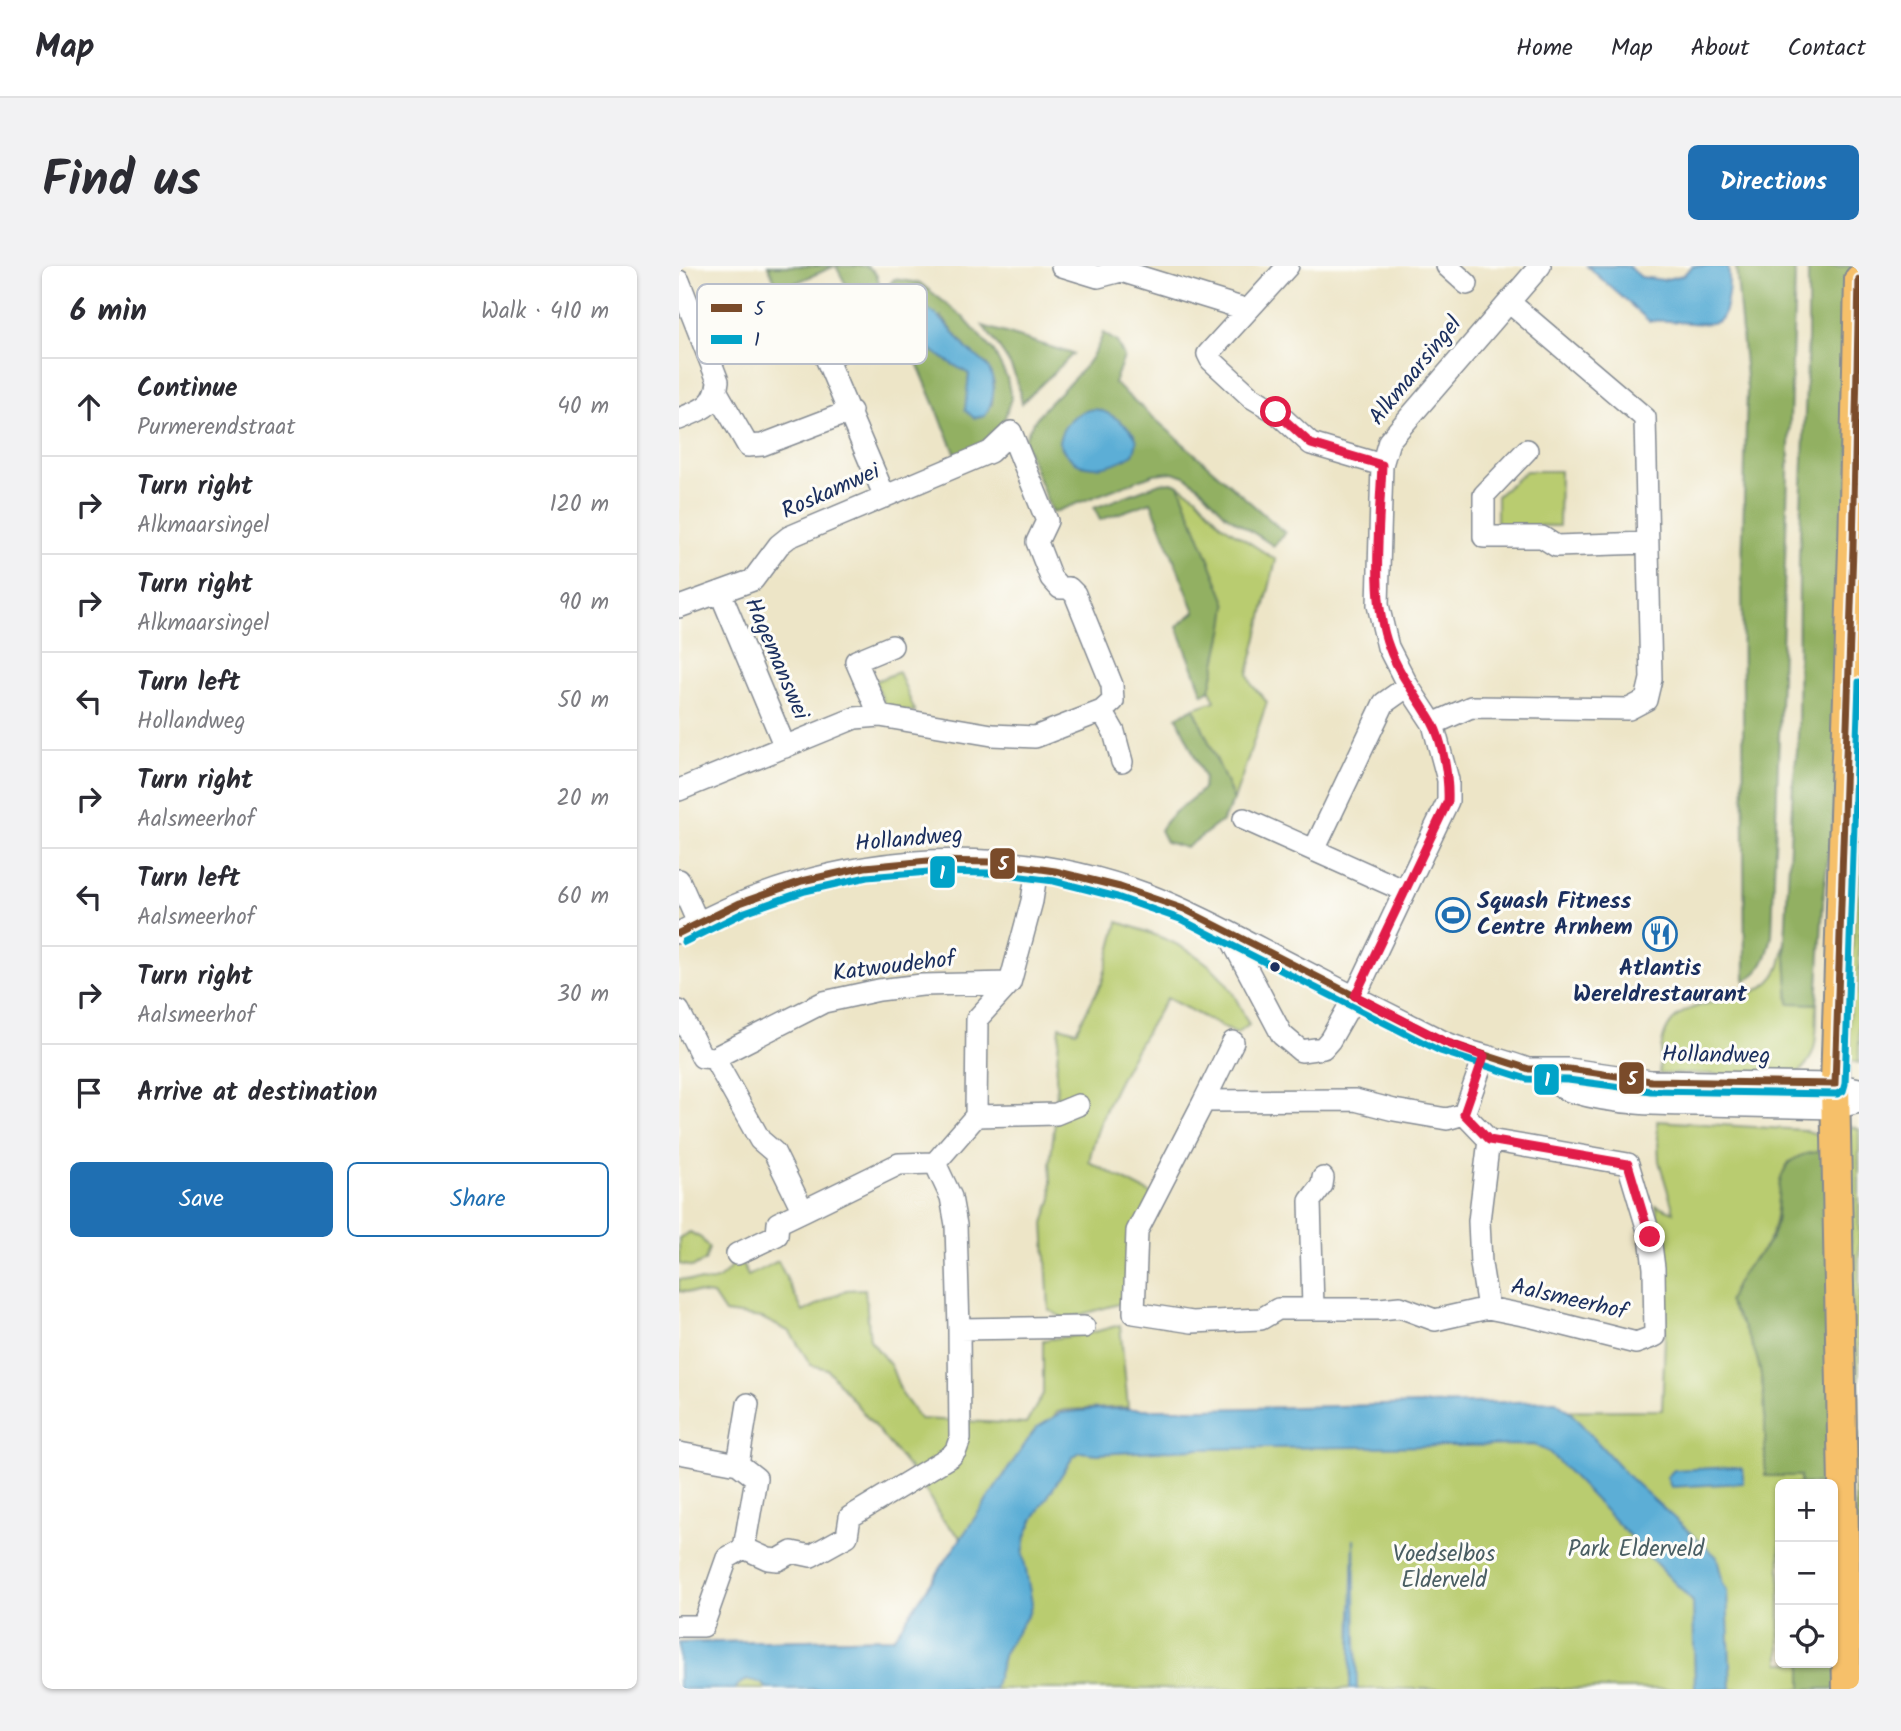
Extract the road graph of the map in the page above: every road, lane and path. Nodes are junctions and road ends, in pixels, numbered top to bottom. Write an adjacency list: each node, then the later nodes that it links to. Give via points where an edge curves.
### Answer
1 (1062, 266): 9 (street, via 1098,277 1121,271)
2 (1288, 266): 9 (street)
3 (1447, 266): 7 (street)
4 (1540, 266): 8 (street, Alkmaarsingel)
5 (1859, 279): 44 (main road)
6 (679, 281): 10 (street)
7 (1467, 284)
8 (1509, 302): 17 (street, Alkmaarsingel, via 1389,441); 19 (street, via 1645,418)
9 (1248, 310): 17 (street, via 1208,354 1211,360 1311,444)
10 (697, 327)
11 (711, 364): 13 (street)
12 (829, 364): 14 (street)
13 (717, 392): 14 (street, via 748,446 762,445); 15 (street, via 701,409)
14 (851, 411): 18 (street)
15 (679, 419)
16 (1527, 450): 19 (street, via 1484,495 1484,537 1542,537 1556,547)
17 (1382, 465): 23 (street, Alkmaarsingel, via 1378,605 1388,647)
18 (885, 496): 20 (street, Roskamwei, via 789,537 753,580); 24 (street, Roskamwei, via 990,452 1011,432 1047,521 1037,542 1051,578 1076,594 1112,685 1113,701)
19 (1647, 542): 26 (street, via 1651,679 1646,700 1629,709 1471,707)
20 (720, 592): 21 (street, Roskamwei); 27 (street, Hagemanswei)
21 (679, 607)
22 (892, 646): 25 (street, via 856,661)
23 (1408, 686): 26 (street, Alkmaarsingel); 31 (street, via 1384,703)
24 (1101, 711): 25 (street, Hagemanswei, via 1035,737 992,735); 28 (street, via 1114,732)
25 (880, 716): 27 (street, Hagemanswei, via 855,718)
26 (1433, 724): 34 (street, Alkmaarsingel, via 1448,780 1448,801)
27 (785, 747): 29 (street, Hagemanswei)
28 (1122, 762)
29 (679, 790)
30 (1244, 819): 31 (street)
31 (1314, 850): 34 (street)
32 (1037, 867): 35 (street, Hollandweg, via 939,859 885,864 783,887); 36 (street, Hollandweg, via 1144,893); 38 (street)
33 (679, 880): 35 (street)
34 (1405, 891): 39 (street, Alkmaarsingel)
35 (698, 923): 37 (street, Hollandweg)
36 (1227, 931): 39 (street, Hollandweg); 39 (street, via 1282,1035 1301,1051 1323,1048)
37 (679, 933)
38 (1010, 983): 43 (street, Katwoudehof, via 922,985 824,1002); 48 (street, via 977,1019)
39 (1355, 996): 42 (street, Hollandweg, via 1445,1042)
40 (679, 1010): 43 (street, via 702,1057)
41 (1233, 1042): 45 (street, Aalsmeerhof)
42 (1484, 1056): 44 (street, Hollandweg, via 1529,1069); 47 (street)
43 (714, 1058): 52 (street, via 759,1140 774,1152)
44 (1847, 1096): 63 (main road)
45 (1204, 1101): 47 (street, via 1355,1100 1447,1119); 54 (street, Aalsmeerhof, via 1137,1231 1134,1313 1192,1322 1261,1320 1278,1309)
46 (1078, 1105): 48 (street, via 1056,1114)
47 (1464, 1114): 49 (street)
48 (976, 1116): 50 (street)
49 (1489, 1140): 55 (street, Aalsmeerhof, via 1479,1221); 55 (street, Aalsmeerhof, via 1628,1164 1650,1237 1655,1336 1636,1343)
50 (935, 1163): 52 (street, via 899,1164); 57 (street, via 951,1197 956,1225)
51 (1323, 1178): 54 (street, via 1310,1201)
52 (803, 1211): 53 (street, via 778,1223 777,1235)
53 (737, 1254)
54 (1313, 1308): 55 (street, Aalsmeerhof, via 1400,1307 1435,1320)
55 (1488, 1308)
56 (1084, 1327): 57 (street)
57 (959, 1329): 61 (street, via 960,1439 951,1456 850,1517 847,1536 811,1556 792,1552 778,1560 768,1559)
58 (748, 1404): 60 (street)
59 (679, 1453): 60 (street)
60 (739, 1464): 61 (street, via 756,1478)
61 (744, 1549): 62 (street, via 727,1558 703,1626)
62 (679, 1626)
63 (1847, 1689)

